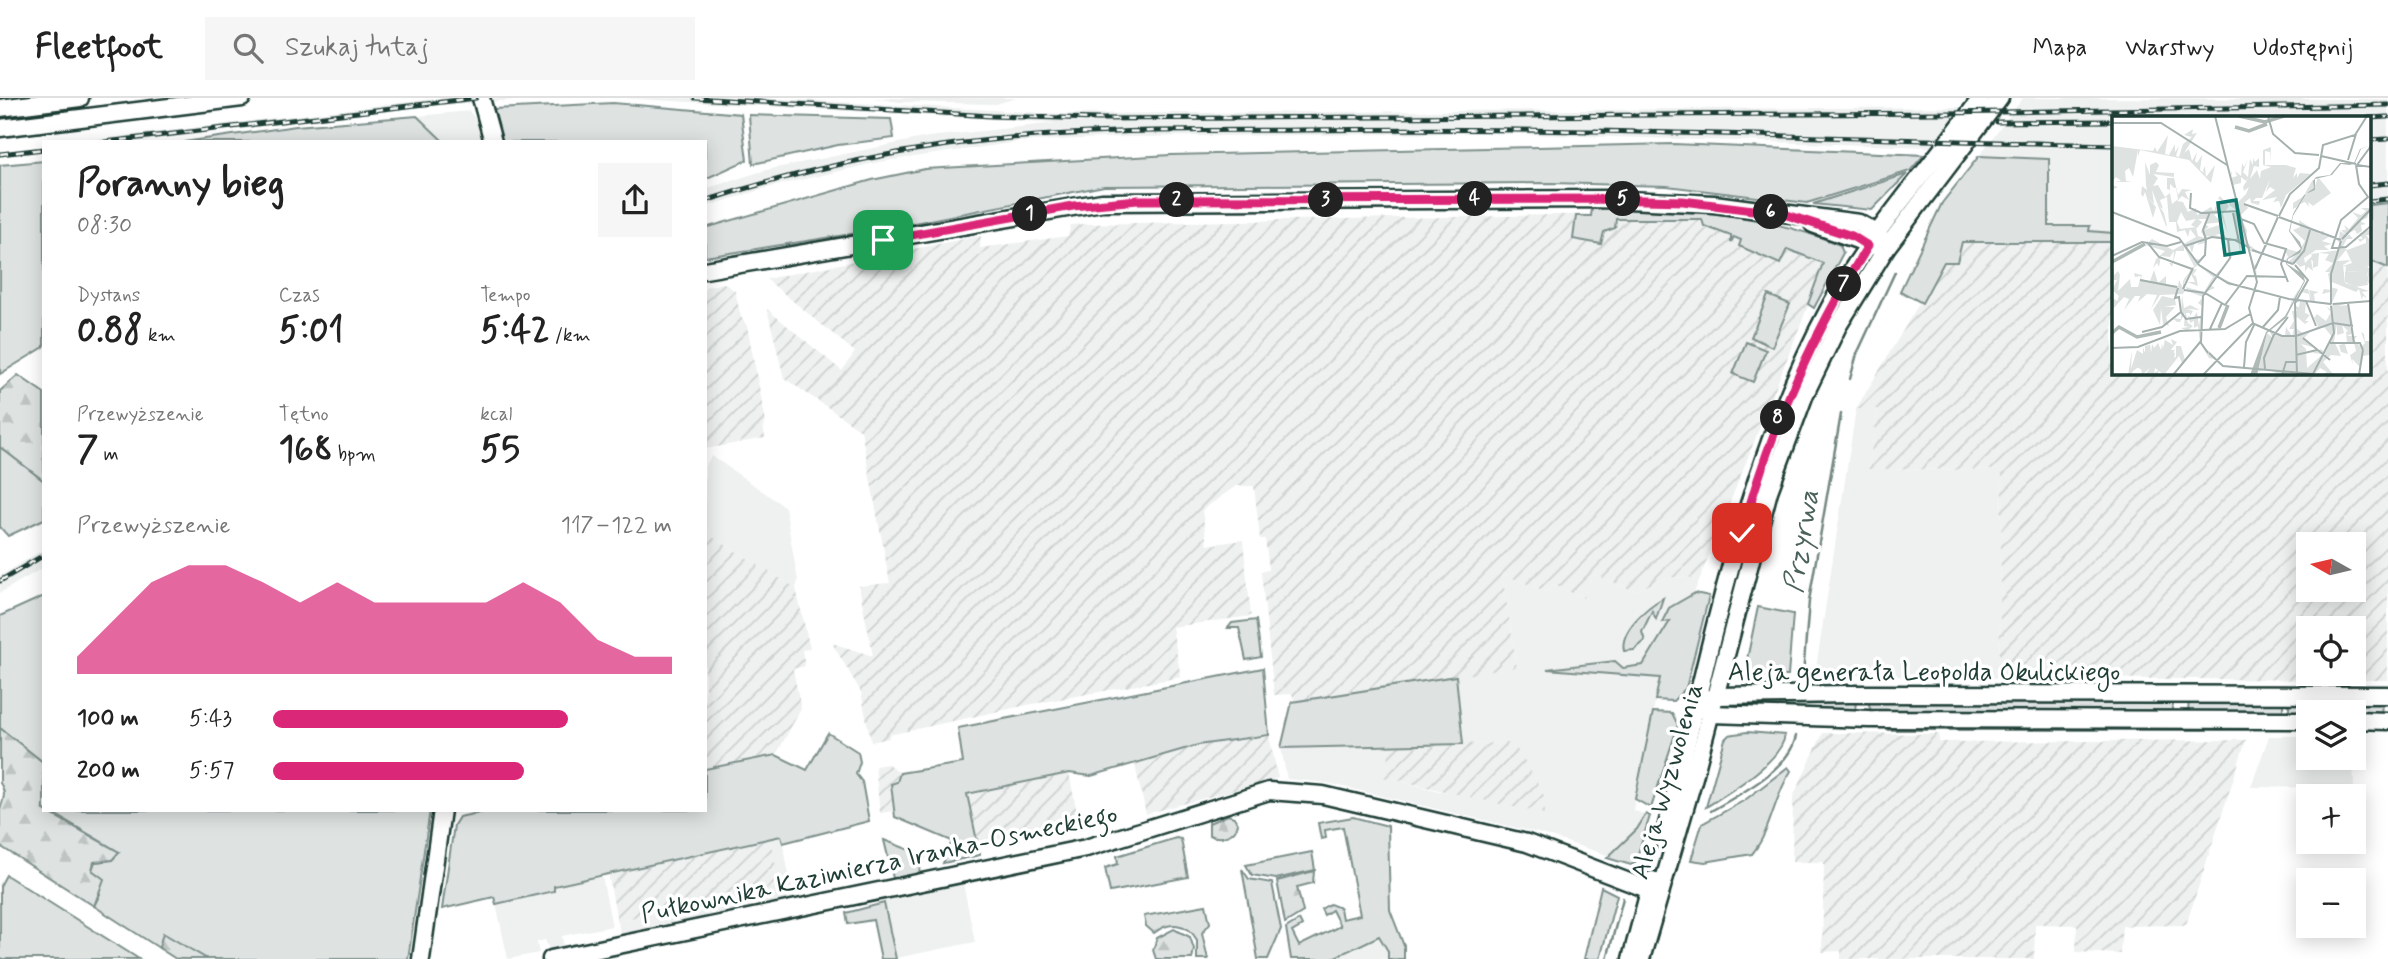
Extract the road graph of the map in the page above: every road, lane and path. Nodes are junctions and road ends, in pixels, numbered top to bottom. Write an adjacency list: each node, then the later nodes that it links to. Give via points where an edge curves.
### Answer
1 (74, 98): 6 (main road); 7 (main road)
2 (242, 98): 7 (main road)
3 (481, 98): 9 (main road)
4 (1981, 98): 10 (main road, Aleja Wyzwolenia)
5 (2000, 98): 11 (main road, Aleja Wyzwolenia)
6 (0, 108)
7 (78, 118): 8 (main road)
8 (0, 128)
9 (492, 140)
10 (1873, 239): 11 (main road); 12 (main road, via 1784,214 1693,202 1119,201); 17 (main road, Aleja Wyzwolenia, via 1814,337 1771,435 1739,544)
11 (1886, 248): 16 (main road, Aleja Wyzwolenia, via 1826,346 1793,423 1769,491)
12 (707, 270)
13 (1870, 694): 14 (main road, Aleja generała Leopolda Okulickiego); 16 (main road, Aleja generała Leopolda Okulickiego); 18 (main road, via 1860,706)
14 (2186, 695): 15 (main road, Aleja generała Leopolda Okulickiego); 19 (main road, via 2178,704 2178,713)
15 (2388, 695)
16 (1716, 696): 17 (main road, Aleja generała Leopolda Okulickiego)
17 (1704, 709): 18 (main road, Aleja generała Leopolda Okulickiego); 24 (main road, Aleja Wyzwolenia)
18 (1868, 719): 19 (main road, Aleja generała Leopolda Okulickiego)
19 (2191, 720): 20 (main road, Aleja generała Leopolda Okulickiego)
20 (2296, 720)
21 (2366, 720): 22 (main road)
22 (2388, 721)
23 (442, 812): 25 (main road)
24 (1655, 891): 26 (main road, Pułkownika Kazimierza Iranka-Osmeckiego, via 1527,843 1323,795 1269,791 1086,848); 27 (main road, Aleja Wyzwolenia); 28 (main road, Aleja Wyzwolenia)
25 (421, 959)
26 (551, 959)
27 (1631, 959)
28 (1641, 959)

